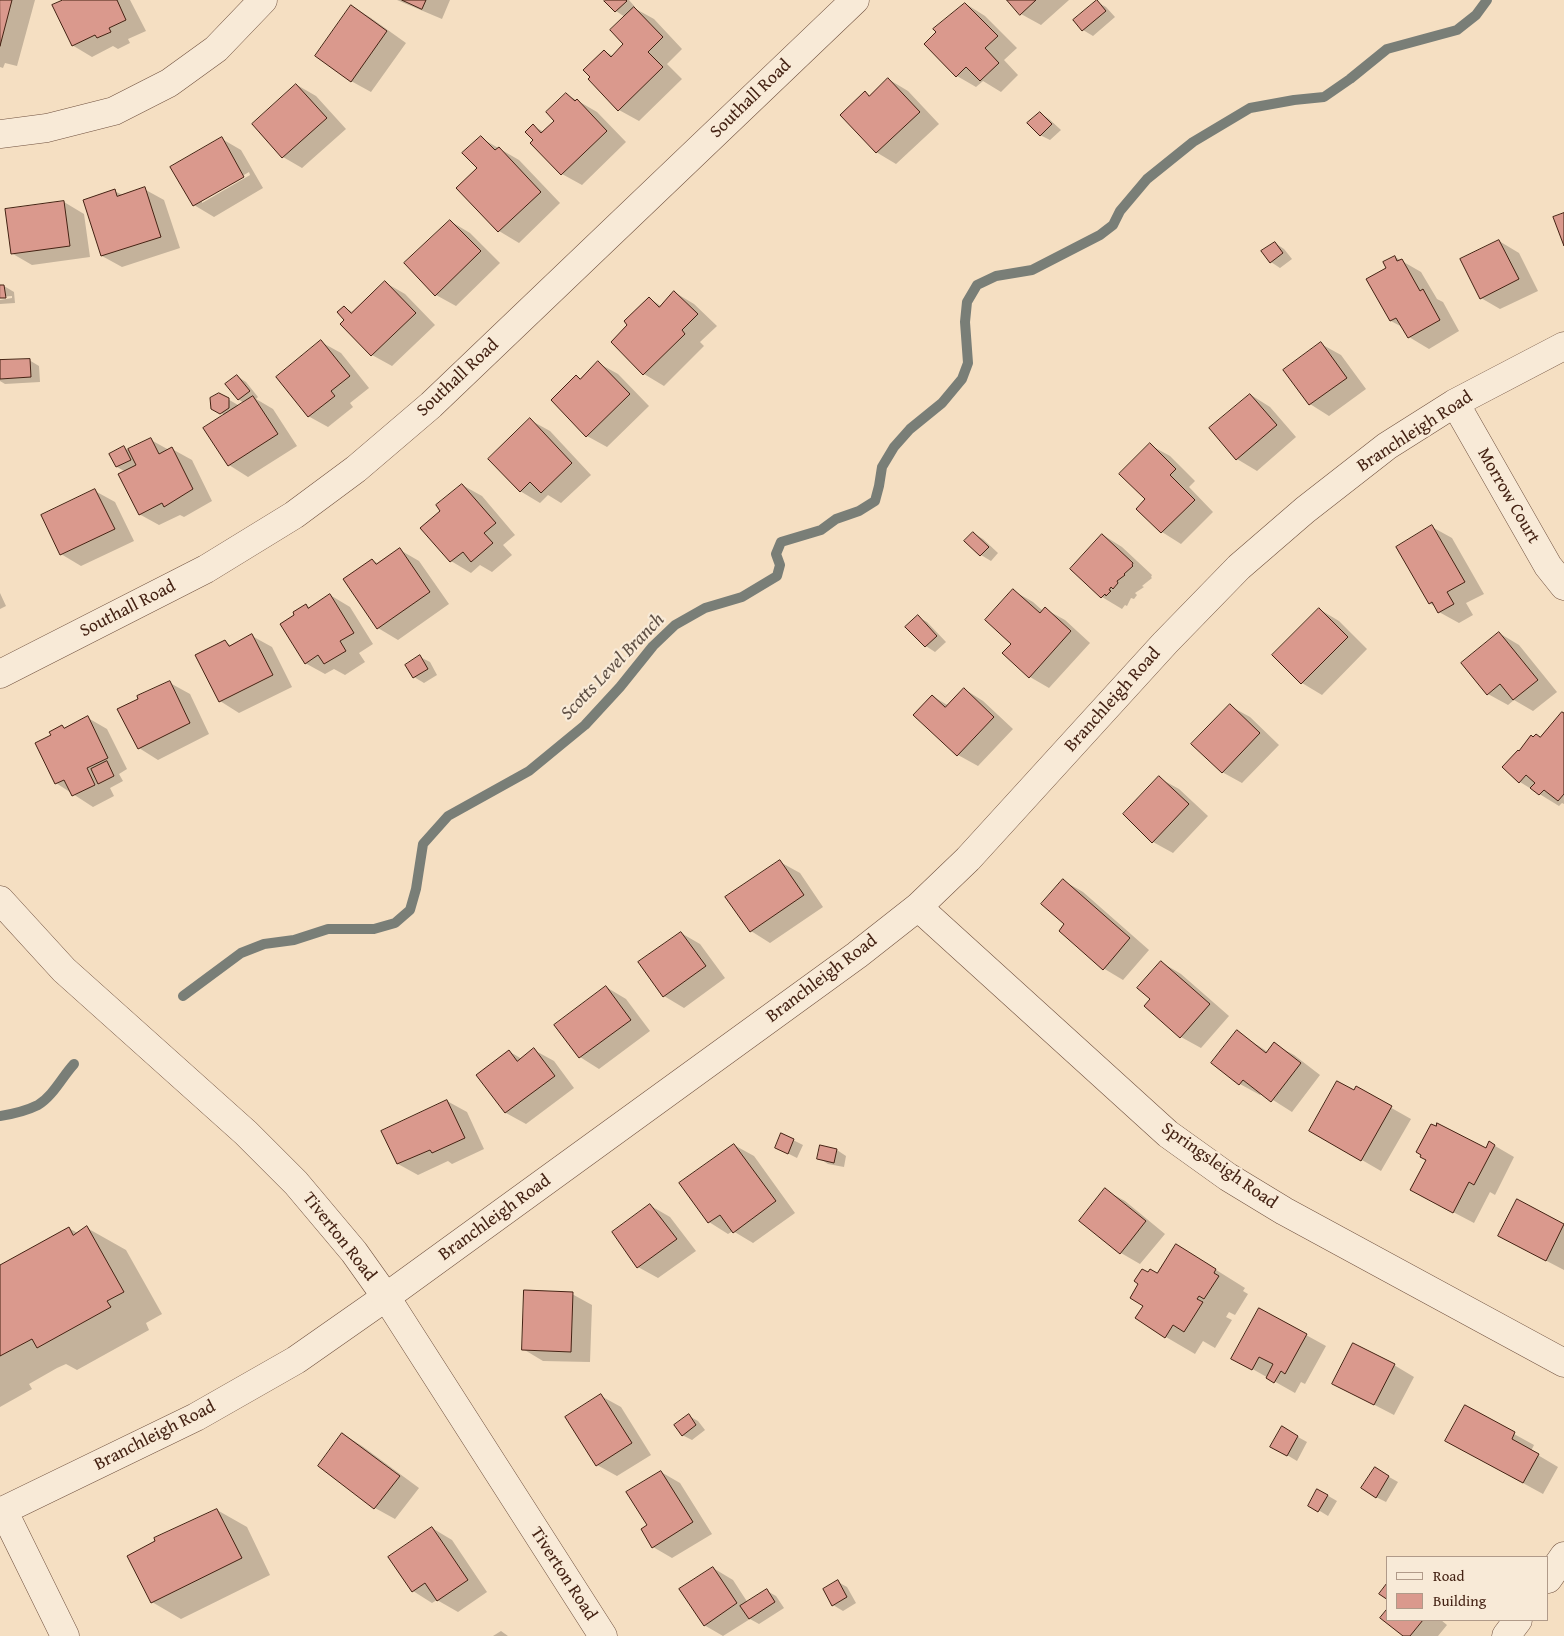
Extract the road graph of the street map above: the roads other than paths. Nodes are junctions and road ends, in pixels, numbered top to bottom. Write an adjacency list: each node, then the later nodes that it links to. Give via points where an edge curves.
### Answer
1 (263, 0): 3 (street, via 216,49 154,91 114,111 47,128)
2 (855, 0): 7 (street, Southall Road, via 431,405 356,469 294,515 206,569)
3 (0, 134)
4 (1564, 346): 5 (street, Branchleigh Road)
5 (1455, 403): 6 (street, Morrow Court, via 1548,566); 9 (street, Branchleigh Road, via 1387,446 1304,510 1239,568 1165,643 968,859)
6 (1564, 586)
7 (0, 674)
8 (0, 900): 10 (street, Tiverton Road, via 64,970 246,1133 296,1183 354,1252)
9 (918, 907): 10 (street, Branchleigh Road, via 849,961); 11 (street, Springsleigh Road, via 1168,1134 1220,1172 1284,1211)
10 (386, 1297): 12 (street, Branchleigh Road, via 296,1360 196,1417); 17 (street, Tiverton Road)
11 (1564, 1363)
12 (2, 1511): 16 (street)
13 (1564, 1556): 14 (street)
14 (1549, 1578)
15 (1517, 1621): 18 (street)
16 (65, 1636)
17 (603, 1636)
18 (1506, 1636)

